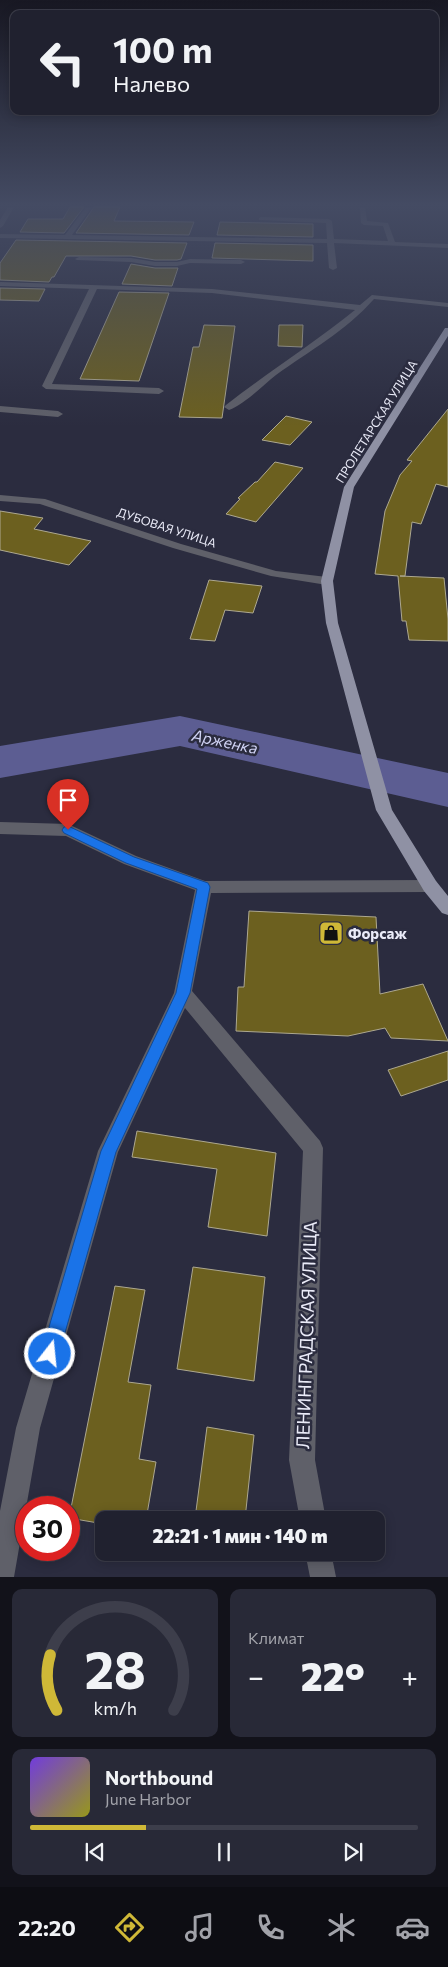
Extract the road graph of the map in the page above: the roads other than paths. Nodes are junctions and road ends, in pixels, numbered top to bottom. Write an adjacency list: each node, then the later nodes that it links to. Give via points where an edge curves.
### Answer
1 (0, 284): 2 (street)
2 (94, 287): 4 (street, via 212,291); 6 (street, via 46,386)
3 (448, 305): 4 (street, via 372,297)
4 (362, 308): 7 (street, via 318,344)
5 (448, 330): 11 (main road, ПРОЛЕТАРСКАЯ УЛИЦА, via 349,487)
6 (159, 391)
7 (229, 407)
8 (0, 408): 9 (street)
9 (58, 414)
10 (0, 498): 11 (street, ДУБОВАЯ УЛИЦА, via 41,501 275,574)
11 (327, 581): 13 (main road, ПРОЛЕТАРСКАЯ УЛИЦА, via 332,623 384,810)
12 (0, 828): 14 (street, via 68,830 130,860)
13 (430, 886): 14 (street); 15 (main road, ПРОЛЕТАРСКАЯ УЛИЦА)
14 (204, 887): 16 (street)
15 (448, 908)
16 (183, 993): 17 (street, ЛЕНИНГРАДСКАЯ УЛИЦА, via 313,1148 302,1460); 19 (street, via 108,1151 28,1428)
17 (311, 1511)
18 (320, 1561): 20 (street)
19 (0, 1577)
20 (323, 1577)

